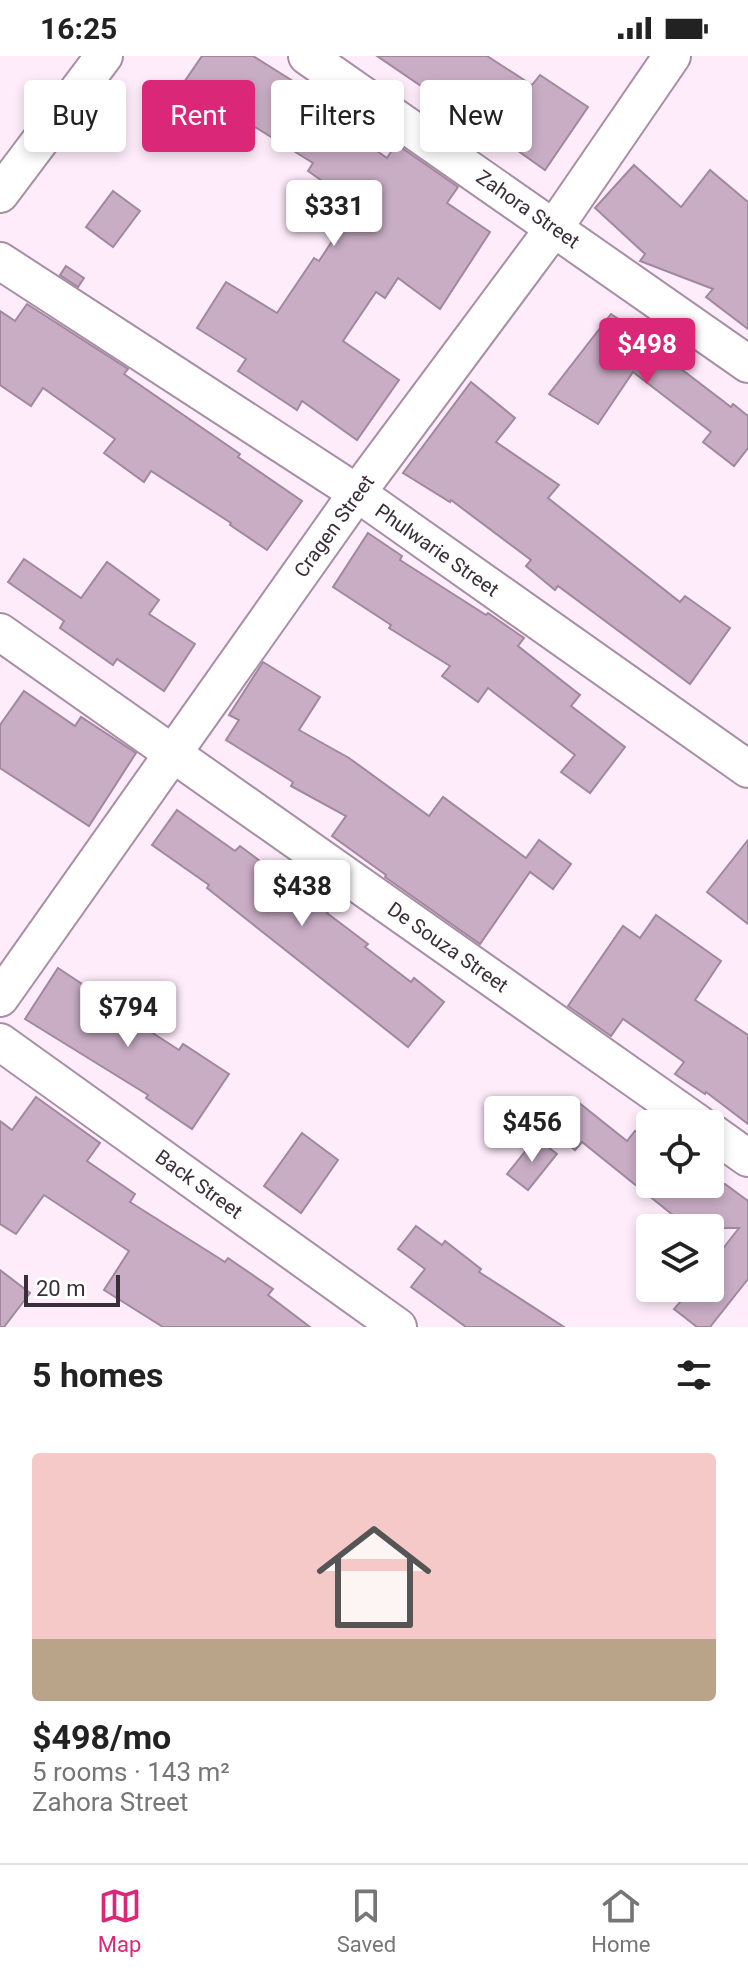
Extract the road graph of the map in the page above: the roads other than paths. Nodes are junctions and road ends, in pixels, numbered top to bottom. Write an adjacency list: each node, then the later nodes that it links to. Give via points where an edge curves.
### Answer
1 (104, 56): 4 (street)
2 (307, 56): 5 (street, Zahora Street)
3 (672, 56): 5 (street, Cragen Street)
4 (0, 194)
5 (554, 228): 7 (street, Zahora Street); 8 (street, Cragen Street)
6 (0, 261): 8 (street, Phulwarie Street)
7 (748, 364)
8 (357, 493): 10 (street, Cragen Street); 11 (street, Phulwarie Street)
9 (0, 632): 10 (street, De Souza Street)
10 (172, 754): 12 (street, Cragen Street); 14 (street, De Souza Street)
11 (748, 769)
12 (0, 998)
13 (0, 1042): 17 (street, Back Street)
14 (679, 1110)
15 (724, 1141): 16 (street)
16 (748, 1158)
17 (398, 1327)

